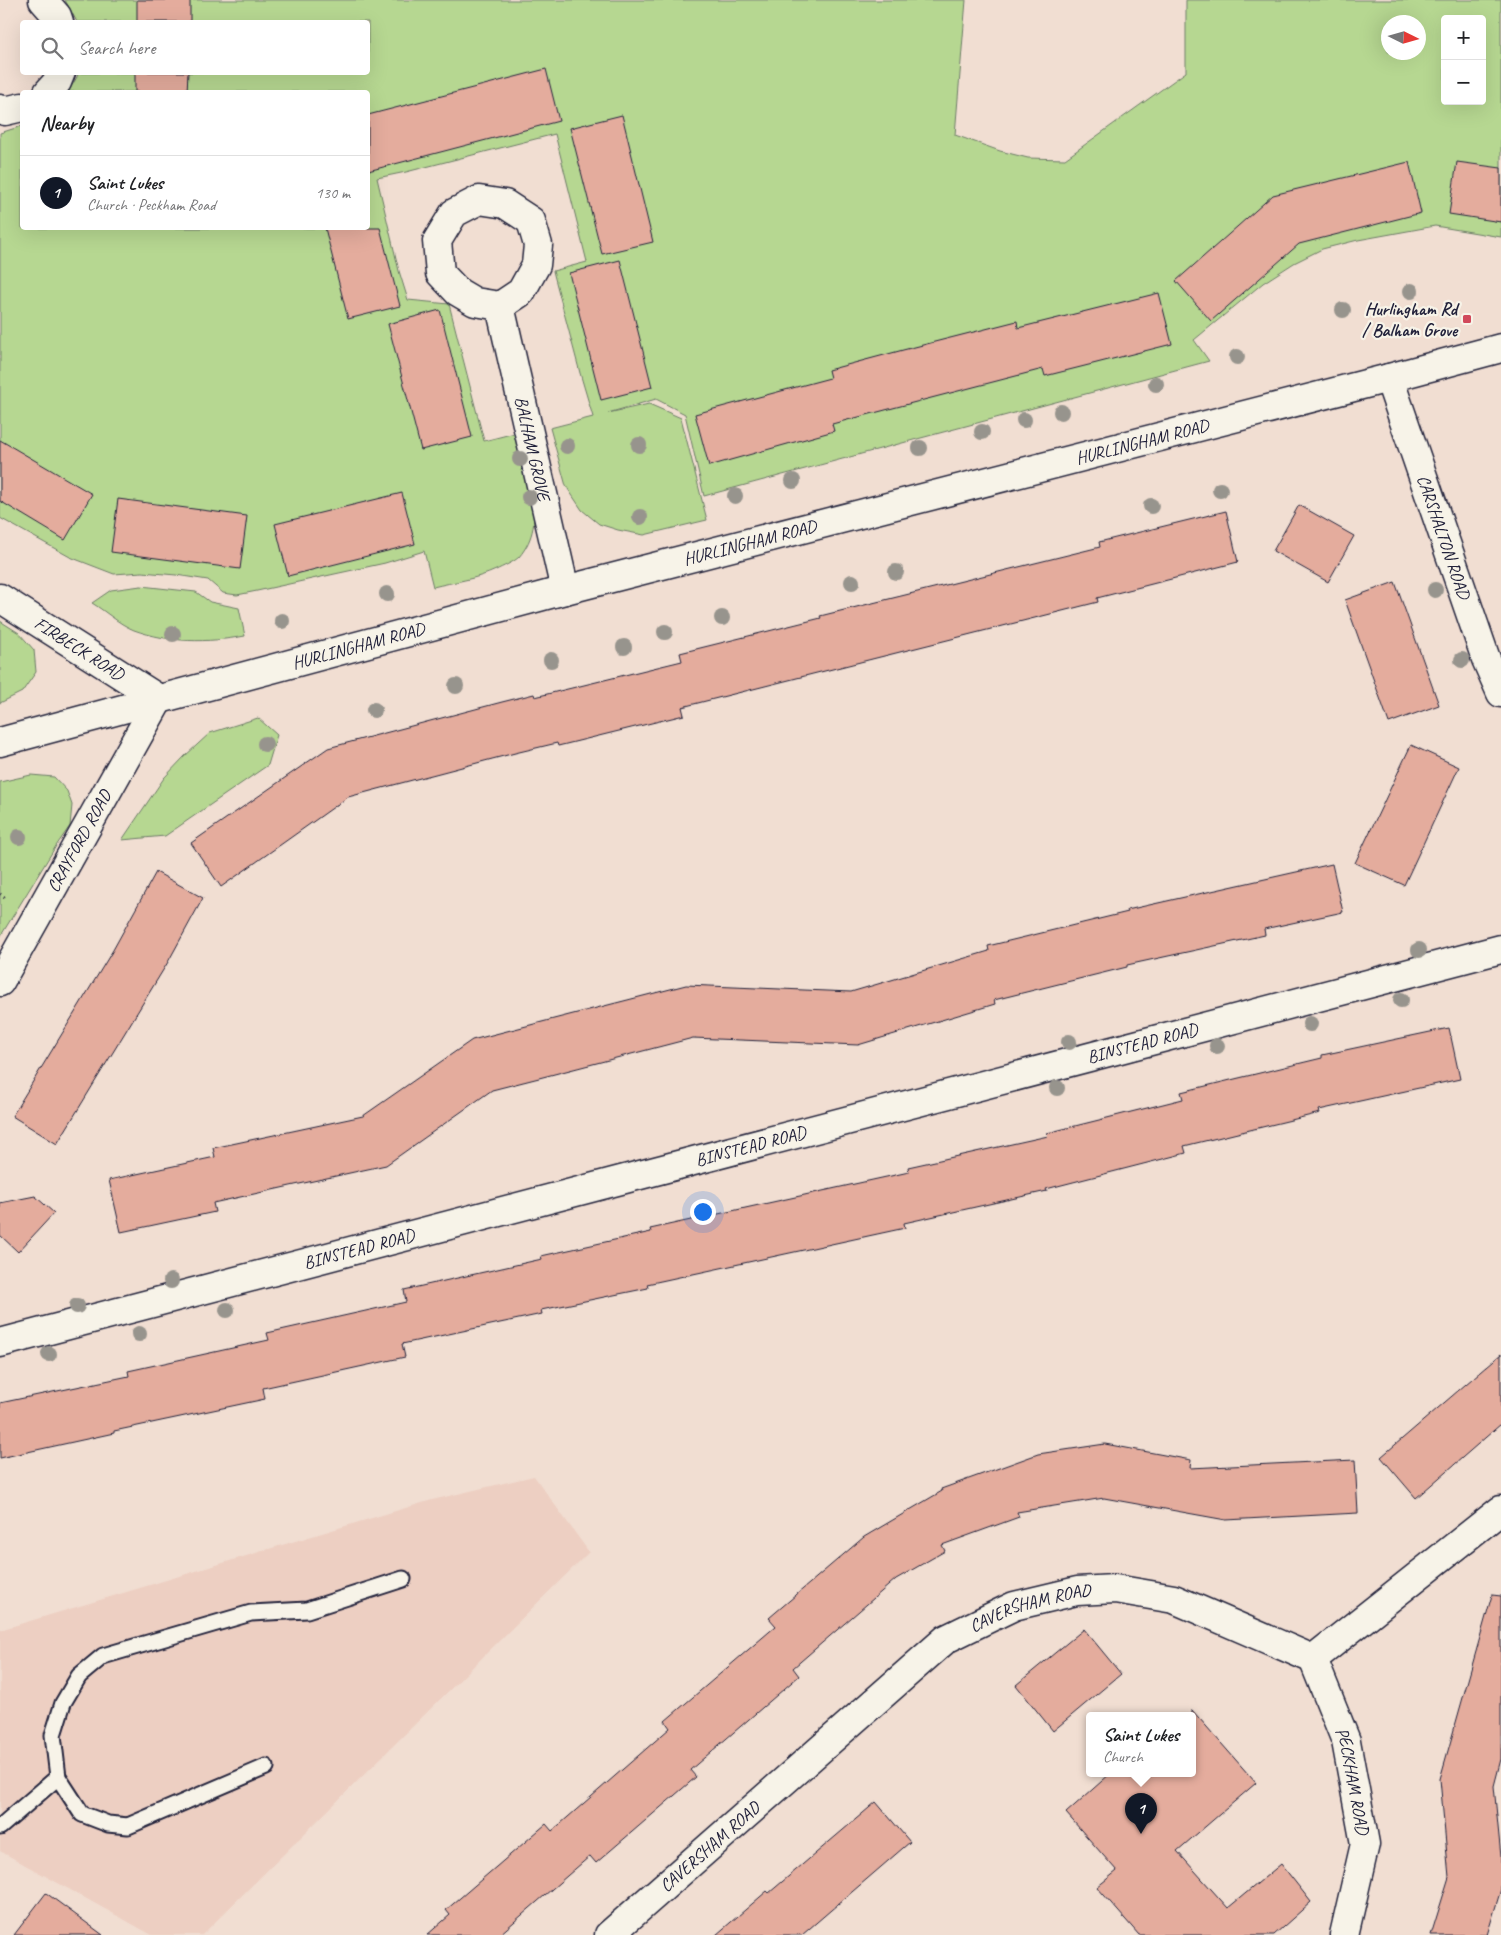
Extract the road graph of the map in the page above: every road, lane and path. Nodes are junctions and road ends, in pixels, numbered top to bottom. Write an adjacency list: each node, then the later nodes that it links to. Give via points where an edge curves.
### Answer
1 (43, 0): 2 (street)
2 (58, 20)
3 (60, 75): 4 (street)
4 (50, 90)
5 (20, 107): 6 (street)
6 (0, 109)
7 (500, 306): 10 (street, BALHAM GROVE)
8 (1501, 348): 9 (street, HURLINGHAM ROAD)
9 (1389, 378): 10 (street, HURLINGHAM ROAD); 12 (street, CARSHALTON ROAD, via 1486,659)
10 (565, 590): 13 (street, HURLINGHAM ROAD)
11 (0, 598): 13 (street, FIRBECK ROAD)
12 (1501, 693)
13 (159, 699): 14 (street, HURLINGHAM ROAD); 16 (street, CRAYFORD ROAD)
14 (0, 742)
15 (1501, 950): 17 (street, BINSTEAD ROAD)
16 (0, 982)
17 (0, 1343)
18 (1501, 1510): 20 (street)
19 (403, 1579): 22 (lane, via 307,1610 251,1613 103,1656 79,1676 63,1703 53,1735)
20 (1313, 1659): 24 (street, CAVERSHAM ROAD, via 1174,1599 1114,1589 1077,1591 1014,1606 946,1639); 25 (street, PECKHAM ROAD, via 1346,1741 1365,1844)
21 (266, 1767): 22 (lane, via 128,1826 108,1824 82,1814)
22 (58, 1777): 23 (lane)
23 (0, 1826)
24 (609, 1935)
25 (1344, 1935)

